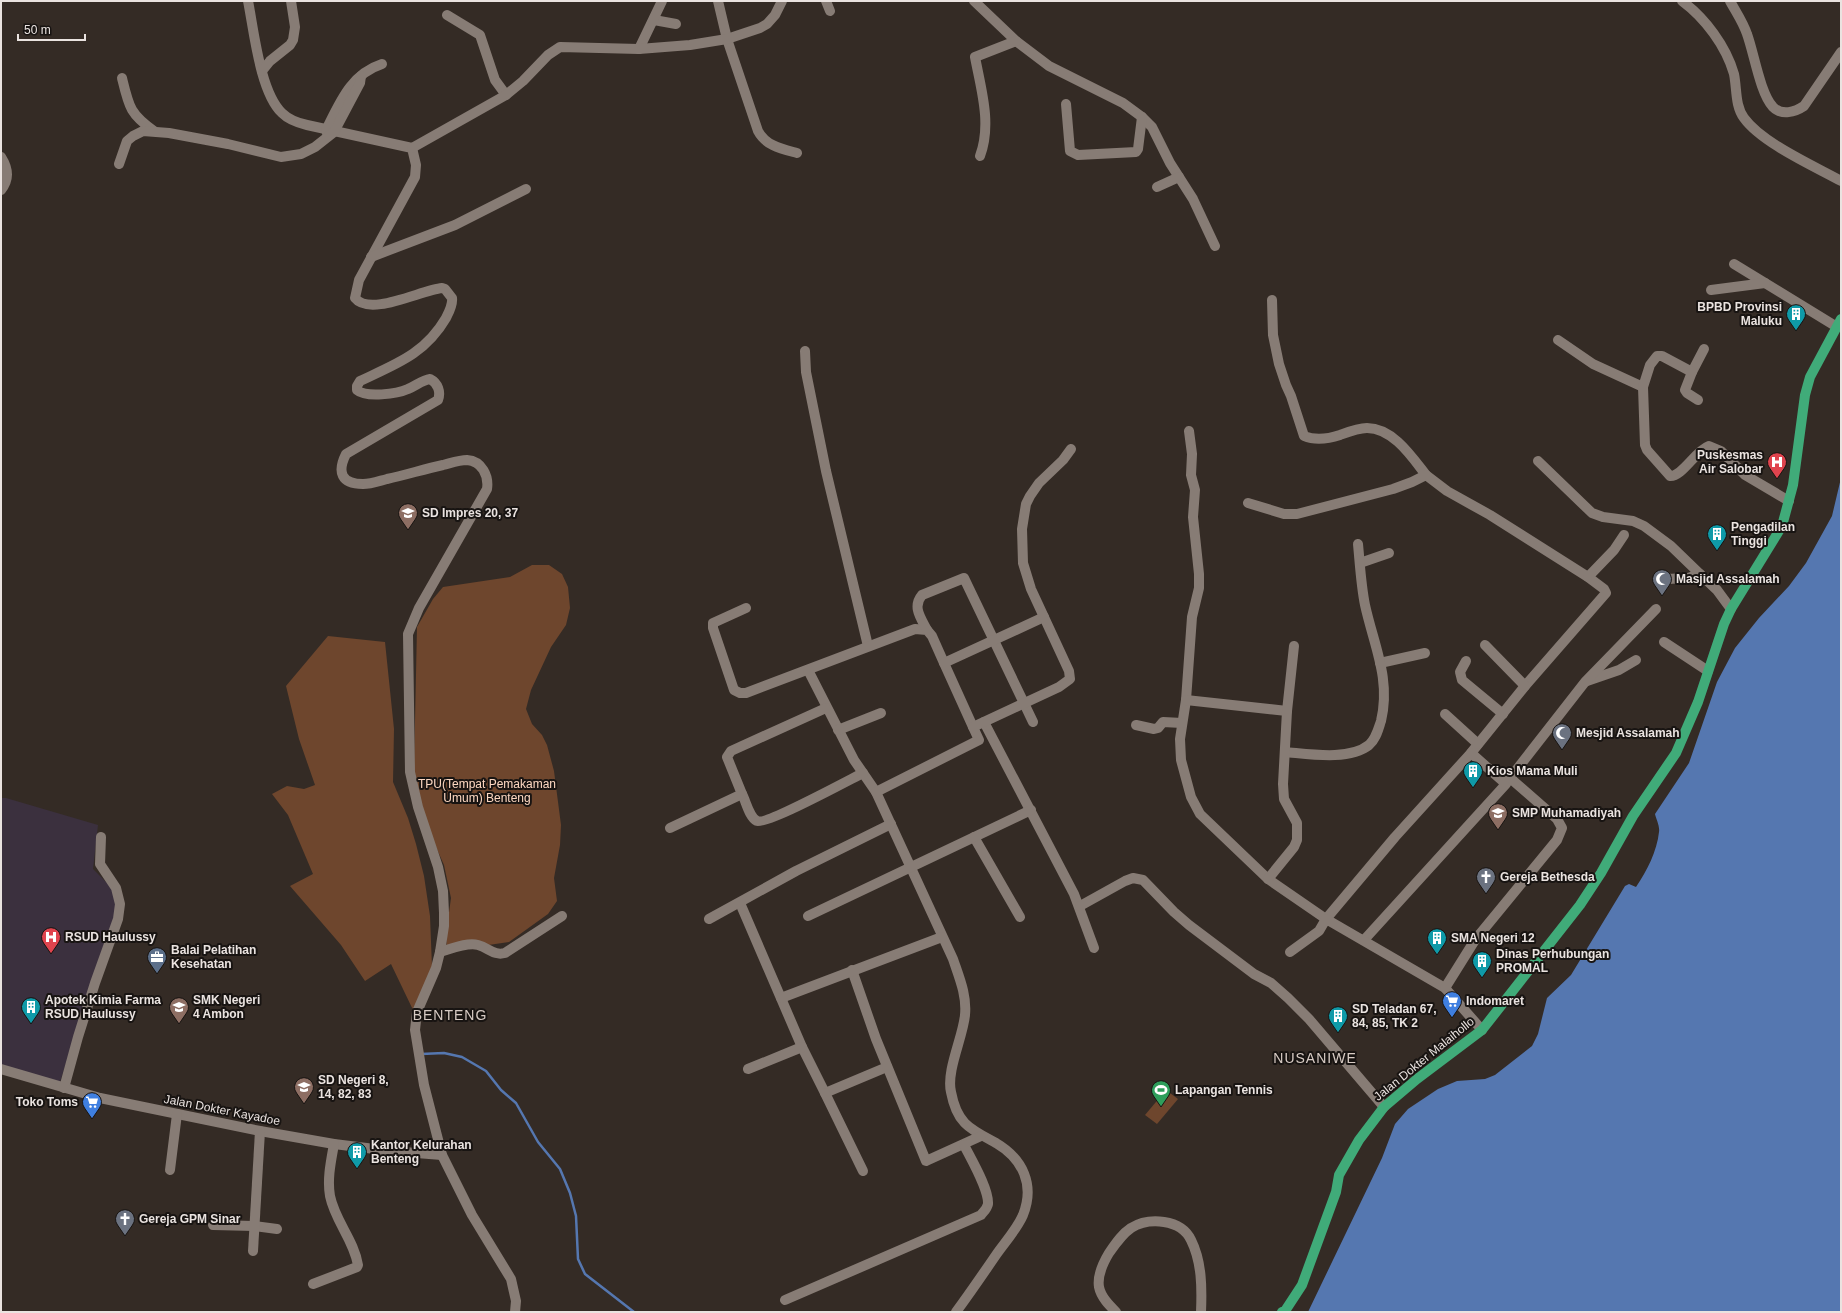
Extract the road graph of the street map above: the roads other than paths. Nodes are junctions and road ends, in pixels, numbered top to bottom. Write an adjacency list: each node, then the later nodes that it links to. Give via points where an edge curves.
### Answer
1 (248, 1): 19 (street)
2 (291, 1): 19 (street, via 296,27 293,40)
3 (662, 1): 12 (street)
4 (718, 1): 14 (street)
5 (782, 1): 14 (street, via 767,24)
6 (826, 1): 10 (street)
7 (974, 1): 15 (street)
8 (1682, 1): 32 (street, via 1704,22 1726,54 1734,74 1740,110 1744,118 1758,132 1776,144)
9 (1730, 1): 17 (street, via 1747,34 1766,98 1774,108 1788,112 1804,106)
10 (830, 11)
11 (447, 15): 21 (street, via 480,35 495,80)
12 (654, 20): 13 (street); 16 (street)
13 (676, 24)
14 (727, 39): 16 (street); 27 (street, via 761,137 772,146)
15 (1016, 42): 23 (street, via 1049,66 1123,103); 28 (street, via 975,57 982,87 985,119 985,142)
16 (639, 49): 21 (street, via 560,47)
17 (1841, 52)
18 (382, 64): 25 (street, via 361,76 360,83)
19 (262, 71): 25 (street, via 271,99 283,114)
20 (122, 78): 24 (street, via 133,114)
21 (506, 95): 26 (street)
22 (1066, 104): 23 (street, via 1070,151 1078,155 1136,152)
23 (1142, 117): 31 (street, via 1156,133)
24 (154, 131): 25 (street, via 228,144 281,157 301,154 315,147); 30 (street, via 143,131 127,141)
25 (330, 133): 26 (street)
26 (412, 148): 37 (street, via 416,165 415,177)
27 (797, 154)
28 (980, 156)
29 (1, 157): 35 (street, via 6,164 7,174 7,183)
30 (119, 164)
31 (1179, 177): 33 (street); 36 (street, via 1193,199)
32 (1841, 181)
33 (1157, 187)
34 (526, 189): 37 (street, via 455,224)
35 (1, 190)
36 (1215, 246)
37 (371, 257): 120 (street, via 355,293 358,302 378,305 442,288 453,302 442,326 423,347 397,364 360,381 357,386 357,390 365,395 393,393 430,379 437,384 438,400 346,454 340,470 342,476 355,483 368,484 468,460 480,466 488,479 487,489 422,602 408,634 410,772 443,891 444,926)
38 (1734, 264): 39 (street)
39 (1765, 283): 40 (street); 42 (street)
40 (1711, 290)
41 (1272, 300): 52 (street, via 1273,335 1279,364 1304,436 1321,439 1368,428 1381,432 1401,445)
42 (1839, 323): 53 (main road, Jalan Dokter Malaihollo, via 1810,377 1804,394 1793,485)
43 (1558, 340): 47 (street, via 1593,364)
44 (1704, 349): 46 (street)
45 (805, 352): 70 (street, via 806,372 826,471)
46 (1692, 372): 47 (street, via 1662,356 1657,356 1650,365); 48 (street, via 1685,390)
47 (1644, 387): 53 (street, via 1645,445 1670,476 1677,474 1708,446 1721,450 1745,475)
48 (1698, 400)
49 (1189, 431): 81 (street, via 1199,574 1192,617)
50 (1071, 449): 65 (street, via 1038,485 1023,514 1023,563 1031,589)
51 (1538, 461): 59 (street, via 1592,513 1633,521 1644,526 1671,546)
52 (1426, 475): 54 (street, via 1393,490 1297,514 1284,514); 60 (street, via 1447,491)
53 (1788, 501): 64 (main road, Jalan Dokter Malaihollo, via 1782,526)
54 (1248, 503)
55 (1624, 535): 60 (street, via 1614,550)
56 (1358, 544): 58 (street)
57 (1389, 553): 58 (street)
58 (1360, 563): 76 (street, via 1366,606)
59 (1700, 574): 61 (street); 64 (street, via 1717,590)
60 (1588, 577): 80 (street, via 1604,589 1605,594)
61 (1667, 580)
62 (746, 608): 77 (street, via 713,622 734,690 746,693)
63 (1656, 609): 79 (street)
64 (1731, 609): 78 (main road, Jalan Dokter Malaihollo)
65 (1044, 616): 67 (street); 82 (street, via 1070,679 1060,687)
66 (927, 630): 67 (street, via 916,607 917,601 922,595 964,578); 70 (street, via 915,629); 75 (street)
67 (994, 640): 75 (street); 82 (street)
68 (1664, 642): 78 (street)
69 (1486, 645): 80 (street)
70 (868, 646): 77 (street)
71 (1294, 646): 84 (street)
72 (1425, 653): 76 (street)
73 (1466, 660): 87 (street, via 1460,672 1462,680)
74 (1636, 660): 79 (street, via 1619,670)
75 (944, 663): 92 (street)
76 (1380, 663): 97 (street, via 1385,688 1384,710 1375,739 1369,745 1346,754)
77 (808, 670): 83 (street)
78 (1708, 671): 125 (main road, Jalan Dokter Malaihollo, via 1676,753 1633,816 1601,873 1575,911)
79 (1585, 682): 100 (street)
80 (1525, 686): 87 (street)
81 (1186, 700): 84 (street); 90 (street)
82 (1024, 703): 88 (street); 89 (street)
83 (826, 708): 93 (street); 102 (street, via 729,753 728,760)
84 (1287, 711): 97 (street)
85 (881, 713): 93 (street)
86 (1445, 714): 96 (street)
87 (1503, 714): 96 (street)
88 (984, 722): 92 (street); 94 (street)
89 (1034, 722)
90 (1182, 723): 91 (street, via 1163,722 1154,729); 109 (street, via 1179,750 1195,808)
91 (1136, 725)
92 (973, 727): 95 (street)
93 (838, 730): 99 (street)
94 (991, 735): 95 (street); 103 (street)
95 (979, 740): 101 (street)
96 (1478, 744): 98 (street)
97 (1285, 752): 109 (street, via 1283,792 1297,823 1297,840)
98 (1471, 753): 100 (street); 116 (street)
99 (863, 773): 101 (street); 102 (street, via 762,822 752,817)
100 (1508, 781): 118 (street); 123 (street, via 1557,819 1562,828 1557,840 1475,940)
101 (876, 792): 104 (street)
102 (742, 794): 105 (street)
103 (1031, 810): 107 (street); 111 (street)
104 (891, 824): 108 (street); 110 (street, via 796,871)
105 (670, 828)
106 (101, 837): 130 (street, via 100,864 116,888 120,904 118,919 84,1016)
107 (974, 837): 108 (street); 114 (street)
108 (910, 868): 113 (street); 117 (street)
109 (1268, 879): 116 (street)
110 (740, 903): 115 (street); 124 (street)
111 (1080, 906): 119 (street); 132 (street, via 1125,881 1133,878 1143,880 1189,925 1288,998)
112 (562, 916): 120 (street, via 505,953 495,954 478,945)
113 (808, 916)
114 (1020, 917)
115 (709, 918)
116 (1326, 919): 118 (street); 121 (street, via 1319,931)
117 (942, 937): 122 (street); 135 (street, via 953,959 965,1002 965,1016 950,1088 959,1116)
118 (1364, 940): 123 (street)
119 (1094, 948)
120 (440, 952): 138 (street, via 415,1022 424,1085)
121 (1290, 952)
122 (852, 970): 124 (street); 127 (street)
123 (1444, 988): 125 (street)
124 (781, 998): 126 (street)
125 (1482, 1030): 132 (main road, Jalan Dokter Malaihollo)
126 (802, 1047): 129 (street); 131 (street)
127 (886, 1067): 131 (street); 137 (street, via 926,1161)
128 (1, 1069): 130 (street, Jalan Dokter Kayadoe)
129 (748, 1069)
130 (64, 1088): 133 (street, Jalan Dokter Kayadoe)
131 (825, 1093): 140 (street)
132 (1384, 1107): 151 (main road, Jalan Dokter Malaihollo, via 1359,1140 1339,1175 1336,1192 1302,1285)
133 (177, 1114): 134 (street, Jalan Dokter Kayadoe); 139 (street)
134 (260, 1131): 136 (street, Jalan Dokter Kayadoe); 142 (street)
135 (981, 1136): 137 (street); 148 (street, via 1010,1152 1027,1179 1028,1190 1022,1216)
136 (334, 1144): 138 (street, Jalan Dokter Kayadoe); 145 (street, via 329,1183 330,1198 355,1251 358,1265)
137 (964, 1145): 146 (street, via 986,1194 987,1209 981,1215)
138 (442, 1154): 147 (street, via 472,1215 511,1279 516,1301)
139 (170, 1170)
140 (863, 1171)
141 (213, 1225): 142 (street)
142 (254, 1226): 143 (street); 144 (street)
143 (277, 1229)
144 (253, 1251)
145 (313, 1284)
146 (785, 1300)
147 (515, 1312)
148 (956, 1312)
149 (1116, 1312): 150 (street, via 1105,1300 1099,1288 1098,1277 1101,1267 1123,1234 1140,1223 1150,1221 1173,1224 1191,1239 1200,1275)
150 (1201, 1312)
151 (1282, 1312)

